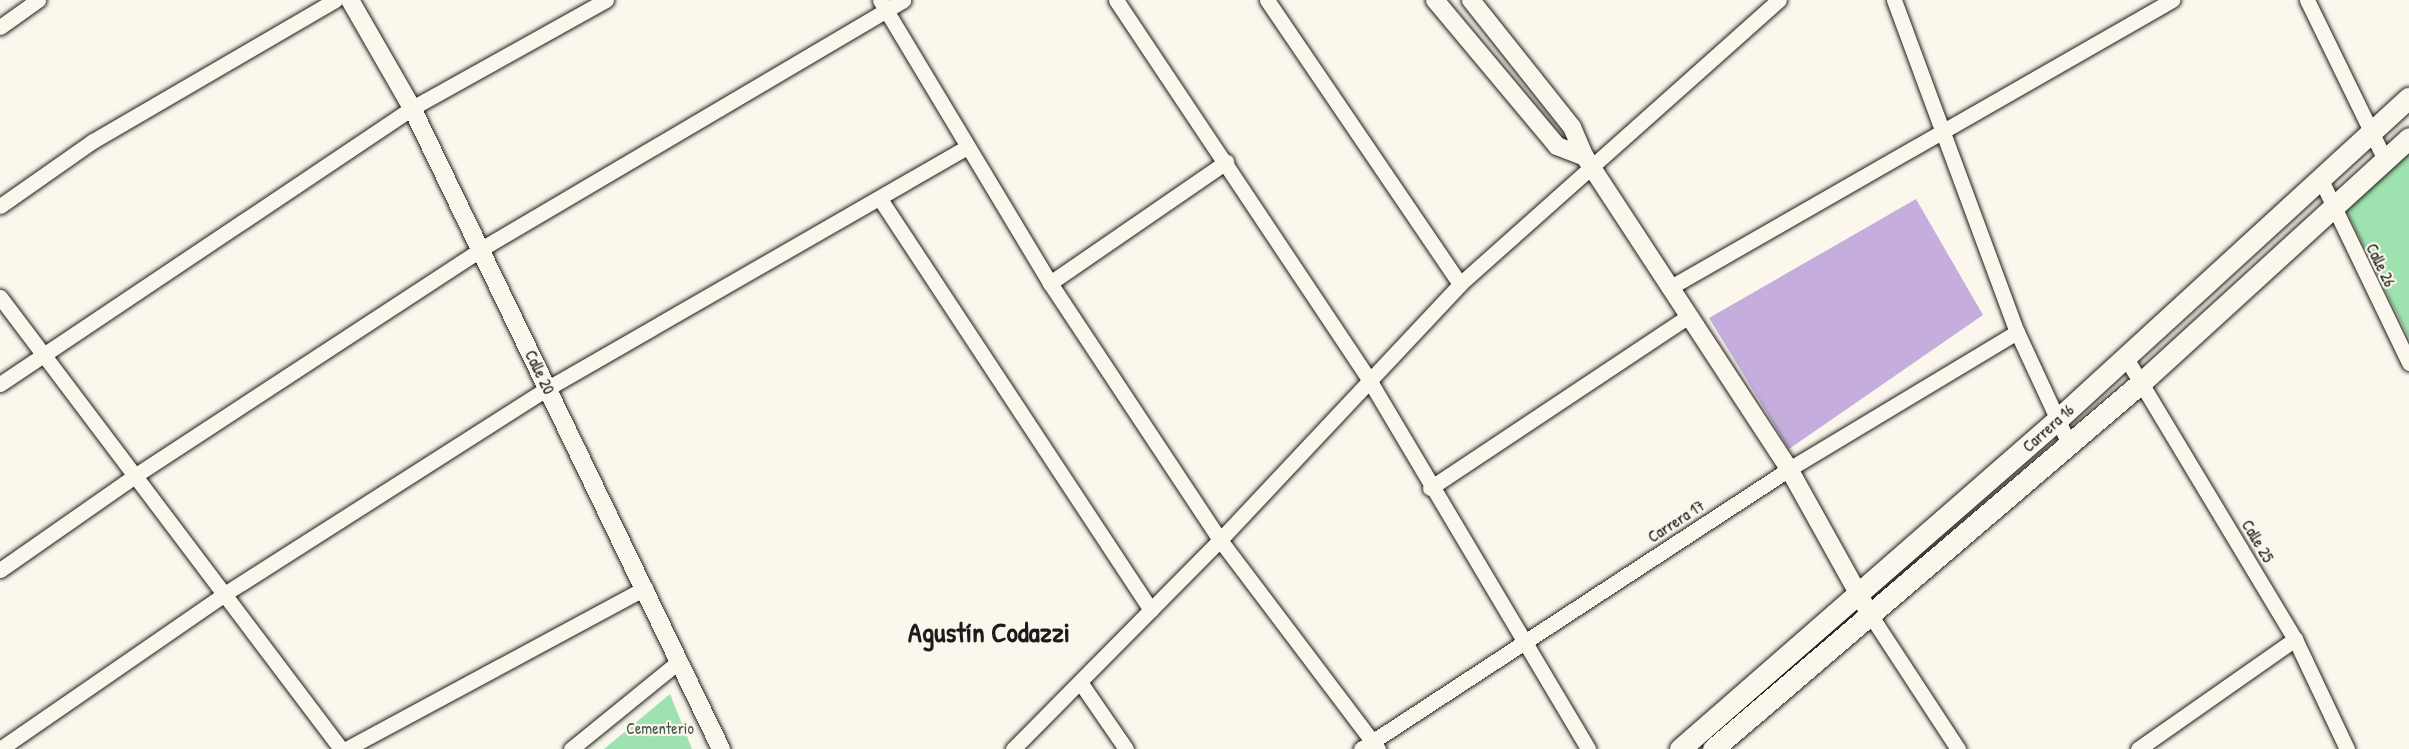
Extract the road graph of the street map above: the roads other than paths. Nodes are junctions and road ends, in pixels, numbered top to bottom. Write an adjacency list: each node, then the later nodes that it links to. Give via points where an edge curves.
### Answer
1 (38, 0): 15 (street)
2 (335, 0): 27 (street, via 93,141)
3 (350, 0): 17 (street, Calle 20)
4 (606, 0): 17 (street)
5 (903, 0): 14 (street)
6 (1116, 0): 23 (street)
7 (1267, 0): 31 (street)
8 (1435, 0): 24 (street, via 1557,146)
9 (1471, 0): 24 (street, via 1572,127)
10 (1779, 0): 24 (street)
11 (1894, 0): 19 (street)
12 (2172, 0): 19 (street)
13 (2307, 0): 18 (street)
14 (883, 5): 21 (street); 29 (street)
15 (0, 27)
16 (2409, 98): 18 (main road, Carrera 16)
17 (412, 108): 29 (street, Calle 20); 36 (street)
18 (2372, 131): 22 (street); 25 (main road, Carrera 16)
19 (1945, 133): 32 (street); 35 (street)
20 (2409, 138): 22 (main road, Carrera 16)
21 (966, 148): 26 (street); 30 (street)
22 (2385, 160): 28 (main road, Carrera 16)
23 (1226, 162): 30 (street); 39 (street)
24 (1589, 163): 31 (street); 32 (street)
25 (2322, 182): 28 (street, Calle 26); 37 (main road, Carrera 16)
26 (880, 200): 42 (street); 53 (street)
27 (0, 206)
28 (2334, 209): 38 (street, Calle 26); 40 (main road, Carrera 16)
29 (481, 249): 42 (street, Calle 20); 46 (street)
30 (1050, 283): 48 (street)
31 (1460, 284): 39 (street)
32 (1669, 288): 34 (street)
33 (0, 297): 36 (street)
34 (1687, 317): 45 (street); 47 (street)
35 (2017, 332): 43 (street); 45 (street, Carrera 17)
36 (43, 353): 41 (street); 46 (street)
37 (2126, 358): 40 (street, Calle 25); 43 (main road, Carrera 16)
38 (2409, 363)
39 (1368, 378): 47 (street); 48 (street)
40 (2143, 381): 44 (main road, Carrera 16); 54 (street, Calle 25)
41 (0, 384)
42 (548, 388): 50 (street, Calle 20); 51 (street)
43 (2057, 420): 44 (street); 52 (main road, Carrera 16)
44 (2069, 444): 52 (main road, Carrera 16)
45 (1789, 469): 52 (street); 55 (street, Carrera 17)
46 (136, 475): 49 (street); 51 (street)
47 (1430, 488): 55 (street)
48 (1220, 540): 53 (street); 58 (street)
49 (0, 570)
50 (645, 588): 56 (street, Calle 20); 61 (street)
51 (226, 593): 59 (street); 60 (street)
52 (1864, 604): 67 (main road, Carrera 16); 68 (main road, Carrera 16); 69 (street)
53 (1151, 610): 57 (street)
54 (2295, 639): 70 (street); 71 (street, Calle 25)
55 (1522, 644): 58 (street, Carrera 17); 66 (street)
56 (678, 662): 62 (street); 63 (street, Calle 20)
57 (1080, 682): 64 (street); 65 (street)
58 (1371, 746)
59 (0, 749)
60 (341, 749)
61 (346, 749)
62 (572, 749)
63 (721, 749)
64 (1013, 749)
65 (1126, 749)
66 (1588, 749)
67 (1680, 749)
68 (1713, 749)
69 (1958, 749)
70 (2138, 749)
71 (2347, 749)

